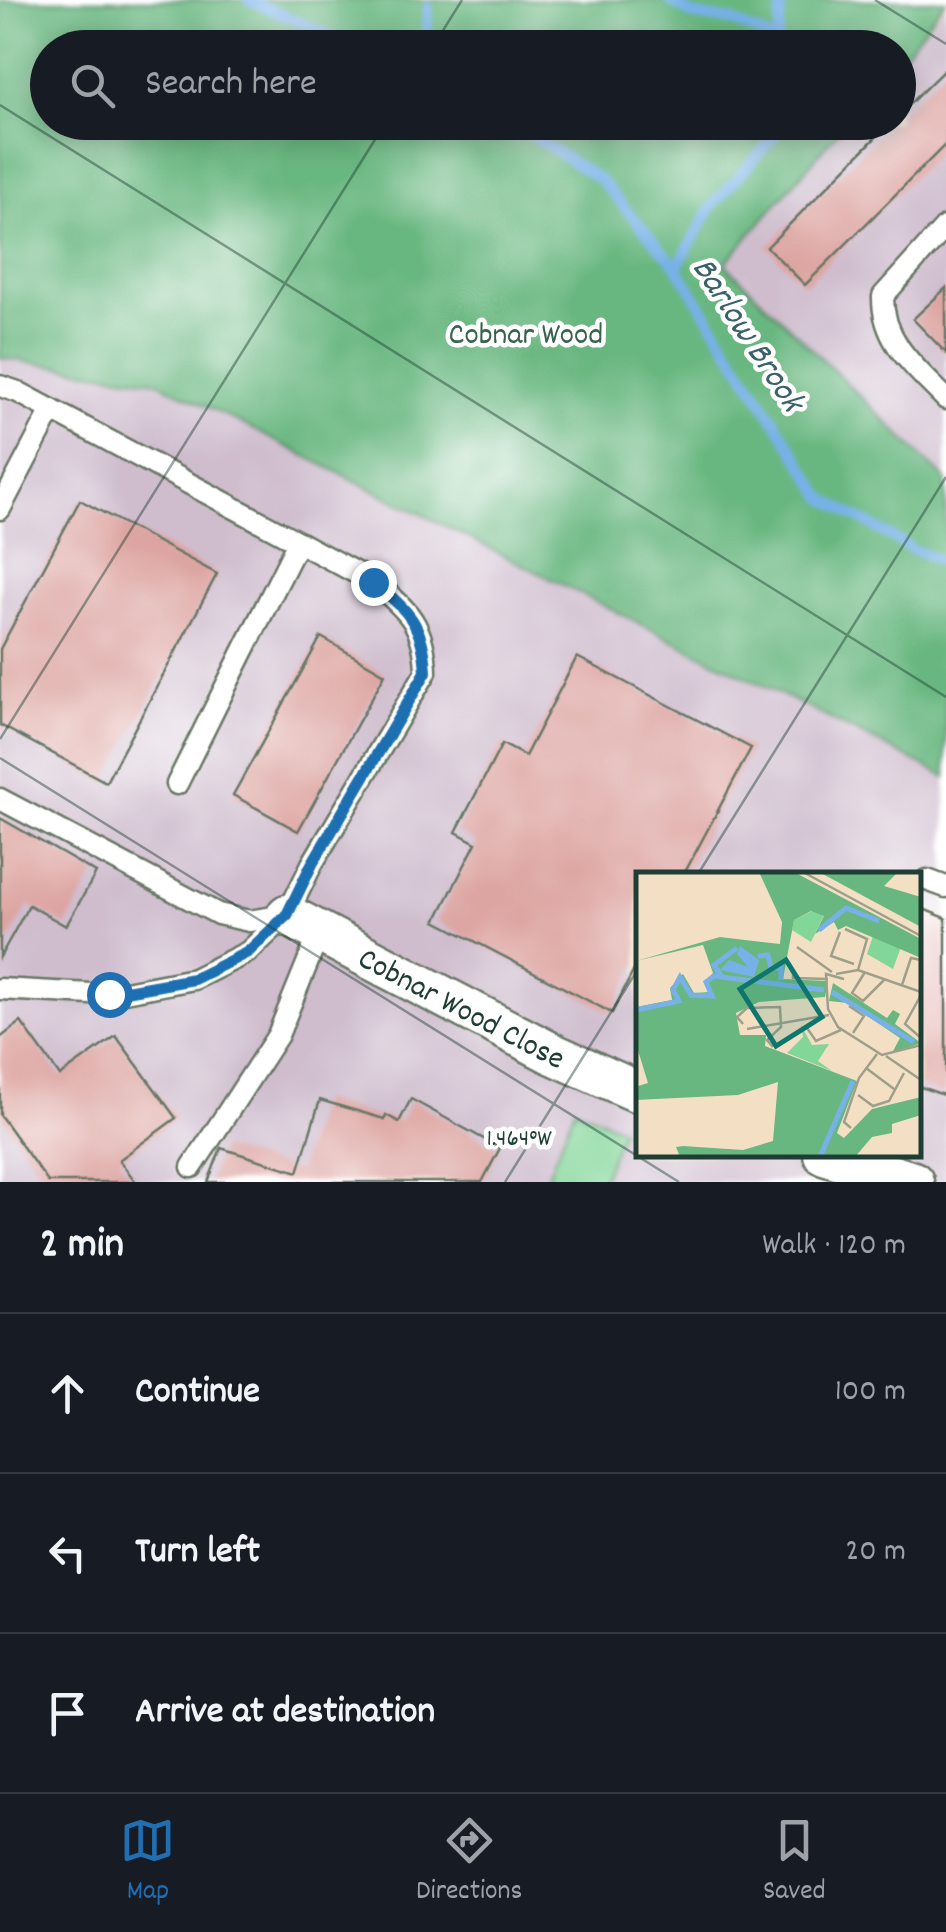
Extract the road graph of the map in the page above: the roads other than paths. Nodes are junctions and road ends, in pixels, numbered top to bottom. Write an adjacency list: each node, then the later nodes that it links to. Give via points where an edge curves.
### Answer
1 (946, 226): 3 (lane, via 882,296 892,342)
2 (0, 386): 4 (lane)
3 (946, 399)
4 (52, 410): 5 (lane); 6 (lane)
5 (0, 509)
6 (298, 542): 7 (lane); 9 (lane, via 404,606 425,642 426,672 312,864)
7 (177, 784)
8 (0, 799): 9 (lane, via 218,914)
9 (304, 924): 10 (lane, via 194,979 109,994); 11 (street, Cobnar Wood Close, via 550,1054); 13 (lane, via 278,1035)
10 (0, 989)
11 (636, 1091)
12 (834, 1157): 14 (street)
13 (192, 1168)
14 (913, 1182)

